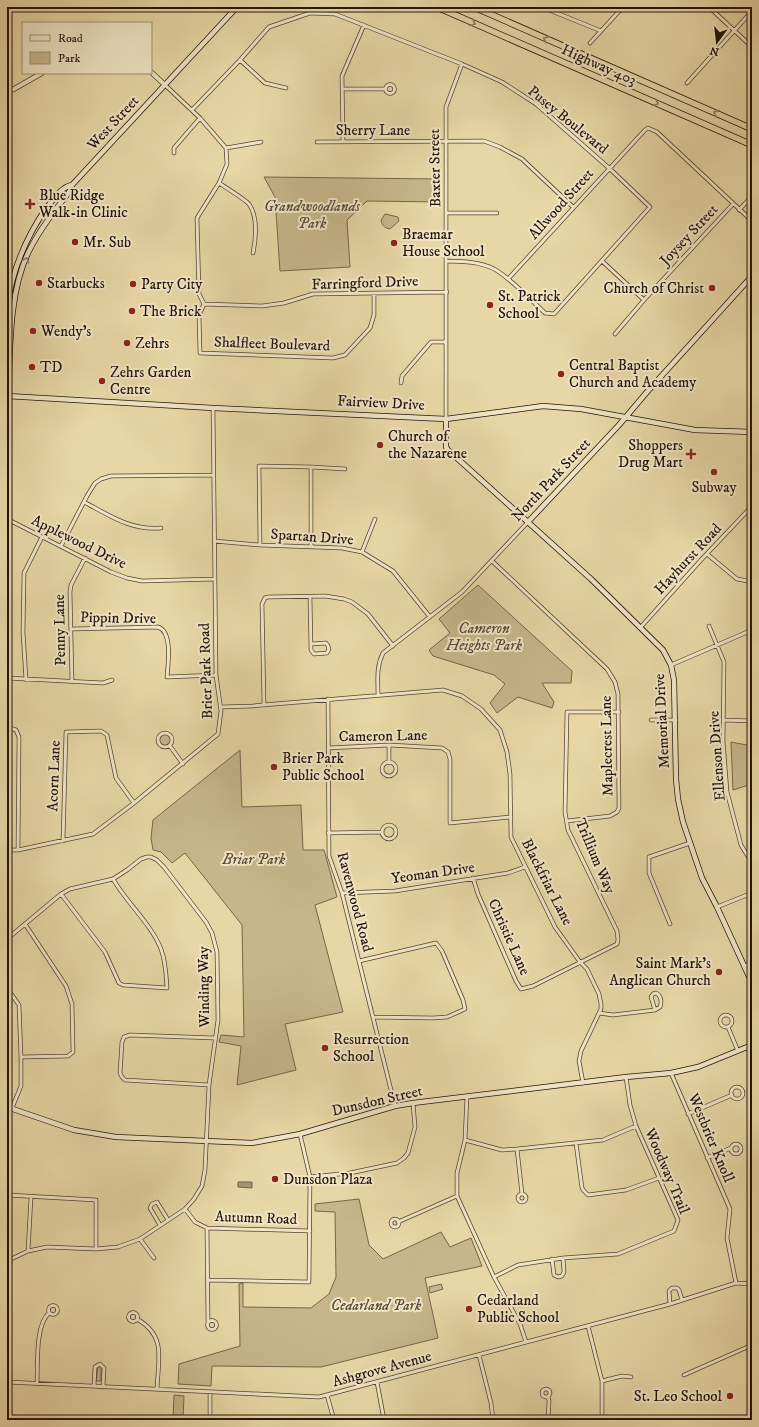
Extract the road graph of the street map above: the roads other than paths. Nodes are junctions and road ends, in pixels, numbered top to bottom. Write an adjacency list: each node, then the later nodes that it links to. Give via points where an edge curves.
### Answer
1 (237, 7): 20 (main road, West Street)
2 (437, 7): 32 (highway, Highway 403, one-way to 32)
3 (474, 7): 27 (highway, Highway 403, one-way to 3)
4 (542, 7): 12 (street)
5 (617, 7): 8 (street)
6 (623, 7): 8 (street)
7 (709, 7): 11 (street)
8 (620, 10): 12 (street)
9 (752, 11): 11 (street)
10 (364, 24): 15 (street, Pusey Boulevard, via 335,14 310,13 270,27); 16 (street, Pusey Boulevard); 22 (street, via 342,76)
11 (734, 30): 14 (street); 19 (street)
12 (601, 31): 13 (street)
13 (590, 43)
14 (752, 47)
15 (240, 60): 21 (street, via 265,83); 25 (street, Pusey Boulevard)
16 (462, 64): 29 (street, Baxter Street, via 446,107); 35 (street, Pusey Boulevard, via 502,82 536,104)
17 (152, 73): 20 (street)
18 (40, 74): 24 (street)
19 (687, 83)
20 (165, 85): 25 (street); 37 (main road, West Street)
21 (286, 88)
22 (342, 89): 23 (street); 28 (street)
23 (386, 89)
24 (7, 91)
25 (192, 110): 26 (street)
26 (200, 118): 33 (street); 34 (street, via 174,148)
27 (752, 129)
28 (343, 141): 29 (street, Sherry Lane); 31 (street, Sherry Lane)
29 (445, 141): 40 (street, Sherry Lane, via 484,141 500,147 522,159); 42 (street, Baxter Street)
30 (261, 142): 33 (street)
31 (317, 142)
32 (752, 145)
33 (226, 148): 36 (street, via 227,164)
34 (174, 153)
35 (610, 168): 39 (street, Allwood Street, via 648,128 657,132); 40 (street, Allwood Street); 46 (street, Pusey Boulevard, via 650,207)
36 (219, 183): 45 (street, via 249,204 256,222); 55 (street, via 197,218 199,294)
37 (72, 185): 52 (main road, West Street, via 66,186 38,221 20,256); 53 (main road, West Street, one-way to 37, via 28,252)
38 (752, 196): 41 (street)
39 (732, 204): 41 (street); 54 (street, Joysey Street)
40 (573, 207): 49 (street, Allwood Street)
41 (739, 210): 44 (street)
42 (446, 213): 43 (street); 47 (street, Baxter Street)
43 (497, 213)
44 (752, 221)
45 (253, 253)
46 (602, 261): 49 (street, Pusey Boulevard, via 554,314 545,313); 54 (street)
47 (446, 262): 49 (street, Pusey Boulevard, via 479,264 499,271); 50 (street, Baxter Street)
48 (752, 276): 64 (main road, North Park Street)
49 (508, 279)
50 (446, 292): 51 (street, Farringford Drive); 59 (street, Baxter Street)
51 (374, 294): 55 (street, Farringford Drive, via 313,294 284,303 262,306); 55 (street, Shalfleet Boulevard, via 374,315 370,328 345,355 333,358 200,353 199,315)
52 (8, 296): 53 (street); 56 (main road, West Street)
53 (15, 298): 58 (main road, West Street)
54 (644, 300): 57 (street, Joysey Street)
55 (204, 304)
56 (7, 307)
57 (615, 334)
58 (9, 337): 61 (main road, West Street)
59 (446, 342): 60 (street, via 432,342 402,376); 65 (street, Baxter Street)
60 (401, 383)
61 (8, 396): 62 (main road, Fairview Drive); 63 (main road, West Street)
62 (213, 408): 65 (main road, Fairview Drive); 69 (street, Brier Park Road)
63 (7, 416)
64 (626, 418): 65 (main road, Fairview Drive, via 581,409 543,406); 66 (main road, Fairview Drive, via 695,430); 74 (main road, North Park Street)
65 (446, 419): 74 (main road, Memorial Drive, via 448,450)
66 (752, 432)
67 (311, 467): 68 (street); 78 (street, via 259,466); 80 (street)
68 (345, 469)
69 (213, 475): 70 (street, via 111,476 94,483); 77 (street, Brier Park Road)
70 (84, 502): 75 (street, via 135,527); 79 (street)
71 (752, 506): 82 (street, Hayhurst Road)
72 (7, 519): 76 (street, Applewood Drive)
73 (375, 519): 81 (street)
74 (528, 522): 84 (street, North Park Street); 90 (main road, Memorial Drive)
75 (161, 528)
76 (42, 537): 79 (street, Applewood Drive); 99 (street, via 24,573 23,632)
77 (214, 541): 78 (street, Spartan Drive); 85 (street, Brier Park Road)
78 (260, 545): 80 (street, Spartan Drive)
79 (61, 546): 83 (street, Applewood Drive)
80 (311, 546): 81 (street, Spartan Drive)
81 (362, 552): 88 (street, Spartan Drive, via 393,571)
82 (707, 554): 86 (street, via 737,579); 90 (street, Hayhurst Road)
83 (85, 558): 85 (street, Applewood Drive, via 120,576 134,580); 91 (street, Penny Lane, via 71,586)
84 (492, 561): 88 (street, North Park Street, via 462,592); 106 (street, Maplecrest Lane, via 610,673 617,686)
85 (215, 579): 97 (street, Brier Park Road)
86 (752, 579)
87 (310, 597): 93 (street); 95 (street, via 335,597 352,602 368,614); 104 (street, via 268,597 262,604)
88 (430, 617): 95 (street, North Park Street)
89 (709, 626): 94 (street, Ellenson Drive)
90 (640, 628): 96 (main road, Memorial Drive, via 663,650)
91 (72, 629): 97 (street, Pippin Drive, via 162,628 168,642 167,677); 101 (street, Penny Lane)
92 (752, 630): 94 (street)
93 (311, 644): 93 (street, via 314,654 329,651 326,643)
94 (716, 645): 96 (street); 109 (street, Ellenson Drive, via 724,662)
95 (393, 646): 102 (street, North Park Street, via 383,653 380,661)
96 (671, 665): 108 (main road, Memorial Drive)
97 (216, 675): 105 (street, Brier Park Road)
98 (7, 678): 99 (street)
99 (26, 680): 101 (street)
100 (112, 680): 101 (street, via 103,683)
101 (72, 682)
102 (378, 695): 103 (street, Blackfriar Lane); 118 (street, Blackfriar Lane, via 443,690 462,696 481,708 500,730 507,752)
103 (328, 699): 104 (street, Blackfriar Lane); 114 (street, Ravenwood Road)
104 (264, 705): 105 (street, Blackfriar Lane)
105 (221, 707): 116 (street, Brier Park Road, via 218,734)
106 (619, 712): 119 (street, Maplecrest Lane, via 620,804 617,812 610,816); 119 (street, Trillium Way, via 567,712)
107 (651, 720): 108 (street)
108 (676, 720): 123 (main road, Memorial Drive, via 678,799)
109 (724, 720): 110 (street); 126 (street, Ellenson Drive, via 727,792 741,845)
110 (752, 721)
111 (7, 727): 125 (street, via 16,730 19,737)
112 (388, 745): 114 (street, Cameron Lane); 115 (street); 118 (street, Cameron Lane, via 439,747 448,752 450,823)
113 (170, 746): 113 (street, via 173,739 171,735 164,732 160,734 159,744 163,747); 116 (street)
114 (328, 748): 121 (street, Ravenwood Road)
115 (389, 762): 115 (street, via 383,765 382,770 389,776 395,770)
116 (183, 764): 117 (street, Brier Park Road)
117 (134, 803): 122 (street, Brier Park Road, via 93,834); 122 (street, Acorn Lane, via 116,778 107,735 101,731 66,732)
118 (511, 817): 127 (street, Blackfriar Lane, via 511,837)
119 (567, 821): 138 (street, Trillium Way, via 568,830 618,936 614,946)
120 (382, 832): 120 (street, via 389,839 393,838 396,832 390,826); 121 (street)
121 (328, 833): 130 (street, Ravenwood Road, via 329,856)
122 (63, 841): 125 (street, Brier Park Road)
123 (690, 843): 133 (main road, Memorial Drive, via 702,878); 135 (street, via 648,857 649,873)
124 (7, 850): 125 (street, Brier Park Road)
125 (18, 850)
126 (752, 863)
127 (525, 867): 129 (street, Yeoman Drive, via 508,873); 138 (street, Blackfriar Lane, via 555,927)
128 (113, 878): 132 (street, Winding Way, via 70,889); 132 (street, via 118,889 156,938 162,950 167,988 123,986 119,983 105,952); 147 (street, Winding Way, via 144,857 154,858 164,867 206,922 217,952 218,1020)
129 (474, 878): 130 (street, Yeoman Drive, via 395,891); 138 (street, Christie Lane, via 481,902 516,981 522,989)
130 (342, 893): 137 (street, Ravenwood Road)
131 (752, 893): 133 (street)
132 (61, 894): 134 (street, Winding Way)
133 (717, 908): 140 (main road, Memorial Drive)
134 (25, 924): 136 (street, Winding Way); 150 (street, via 66,986 72,1004 73,1052 68,1056)
135 (670, 924)
136 (7, 939)
137 (359, 961): 145 (street, Ravenwood Road); 145 (street, via 436,943 442,951 465,1009 447,1017)
138 (580, 962): 144 (street, Blackfriar Lane, via 587,969 599,994 602,1004)
139 (752, 963): 140 (street)
140 (745, 966): 141 (main road, Memorial Drive)
141 (752, 983)
142 (7, 988): 150 (street, via 19,1005)
143 (655, 1010): 143 (street, via 651,997 656,993 660,995 661,1002 660,1007); 144 (street, via 613,1015)
144 (599, 1013): 153 (street, Blackfriar Lane, via 581,1051 579,1061)
145 (373, 1017): 158 (street, Ravenwood Road)
146 (728, 1027): 149 (street)
147 (215, 1038): 154 (street, Winding Way); 154 (street, via 130,1034 124,1037 122,1042 120,1073 125,1080)
148 (752, 1045): 149 (main road, Dunsdon Street)
149 (738, 1051): 151 (main road, Dunsdon Street, via 698,1067)
150 (21, 1057): 159 (street, via 21,1086)
151 (671, 1073): 152 (main road, Dunsdon Street); 160 (street, Westbrier Knoll)
152 (626, 1077): 153 (main road, Dunsdon Street); 161 (street, Woodway Trail)
153 (583, 1082): 156 (main road, Dunsdon Street)
154 (209, 1085): 164 (street, Winding Way)
155 (732, 1094): 160 (street)
156 (467, 1096): 157 (main road, Dunsdon Street); 163 (street)
157 (413, 1103): 158 (main road, Dunsdon Street); 169 (street, via 416,1127 404,1158 396,1163 350,1174)
158 (395, 1106): 162 (main road, Dunsdon Street)
159 (10, 1108): 164 (main road, Dunsdon Street, via 74,1130 116,1137)
160 (688, 1114): 168 (street, Westbrier Knoll)
161 (636, 1126): 165 (street, via 603,1140); 170 (street, Woodway Trail)
162 (300, 1134): 164 (main road, Dunsdon Street, via 252,1143); 169 (street)
163 (465, 1140): 167 (street, via 502,1150); 173 (street, via 456,1173)
164 (207, 1142): 175 (street, Winding Way, via 202,1186)
165 (576, 1143): 167 (street); 170 (street, via 582,1188 588,1195 626,1190)
166 (731, 1148): 168 (street)
167 (517, 1149): 171 (street)
168 (708, 1158): 190 (street, Westbrier Knoll, via 730,1209 727,1238)
169 (310, 1177): 180 (street)
170 (659, 1178): 185 (street, Woodway Trail, via 678,1220 674,1231 618,1254)
171 (522, 1194)
172 (7, 1195): 174 (street)
173 (457, 1196): 177 (street); 188 (street)
174 (31, 1197): 182 (street, via 96,1200); 183 (street)
175 (185, 1209): 176 (street, Winding Way); 179 (street, Autumn Road, via 195,1222)
176 (168, 1220): 178 (street, Winding Way); 178 (street, via 157,1202 152,1204 150,1208)
177 (398, 1222)
178 (160, 1225): 181 (street, Winding Way)
179 (207, 1228): 180 (street, Autumn Road); 189 (street)
180 (310, 1231): 189 (street, via 309,1282)
181 (140, 1239): 182 (street, Winding Way, via 118,1247); 184 (street)
182 (96, 1249): 183 (street, Winding Way, via 47,1247)
183 (28, 1251): 187 (street, Winding Way)
184 (154, 1258)
185 (563, 1258): 186 (street, Woodway Trail); 186 (street, via 563,1275 558,1277 554,1275)
186 (552, 1260): 188 (street, Woodway Trail, via 518,1266)
187 (7, 1261)
188 (494, 1277): 198 (street, via 520,1324)
189 (208, 1280): 196 (street)
190 (736, 1283): 191 (street, Ashgrove Avenue); 192 (street, Ashgrove Avenue)
191 (752, 1284)
192 (682, 1300): 193 (street, Ashgrove Avenue); 193 (street, via 679,1290 672,1288 669,1290)
193 (670, 1304): 197 (street, Ashgrove Avenue)
194 (49, 1313): 206 (street, via 40,1330)
195 (137, 1319): 209 (street, via 152,1330 158,1342)
196 (208, 1323)
197 (588, 1326): 198 (street, Ashgrove Avenue); 203 (street)
198 (526, 1342): 200 (street, Ashgrove Avenue)
199 (752, 1345): 201 (street)
200 (479, 1355): 205 (street, Ashgrove Avenue); 218 (street)
201 (684, 1375)
202 (631, 1378): 203 (street, via 622,1376)
203 (602, 1380): 220 (street)
204 (7, 1382): 206 (street, Ashgrove Avenue)
205 (377, 1382): 211 (street, Ashgrove Avenue); 215 (street)
206 (37, 1383): 207 (street, Ashgrove Avenue)
207 (94, 1386): 208 (street, Ashgrove Avenue); 208 (street, via 95,1367 100,1364 104,1368)
208 (103, 1387): 209 (street, Ashgrove Avenue)
209 (157, 1389): 210 (street, Ashgrove Avenue)
210 (210, 1392): 211 (street, Ashgrove Avenue); 213 (street)
211 (327, 1396): 214 (street)
212 (548, 1397): 219 (street)
213 (210, 1420)
214 (334, 1420)
215 (384, 1420)
216 (423, 1420): 217 (street)
217 (439, 1420)
218 (493, 1420)
219 (548, 1420)
220 (602, 1420)

